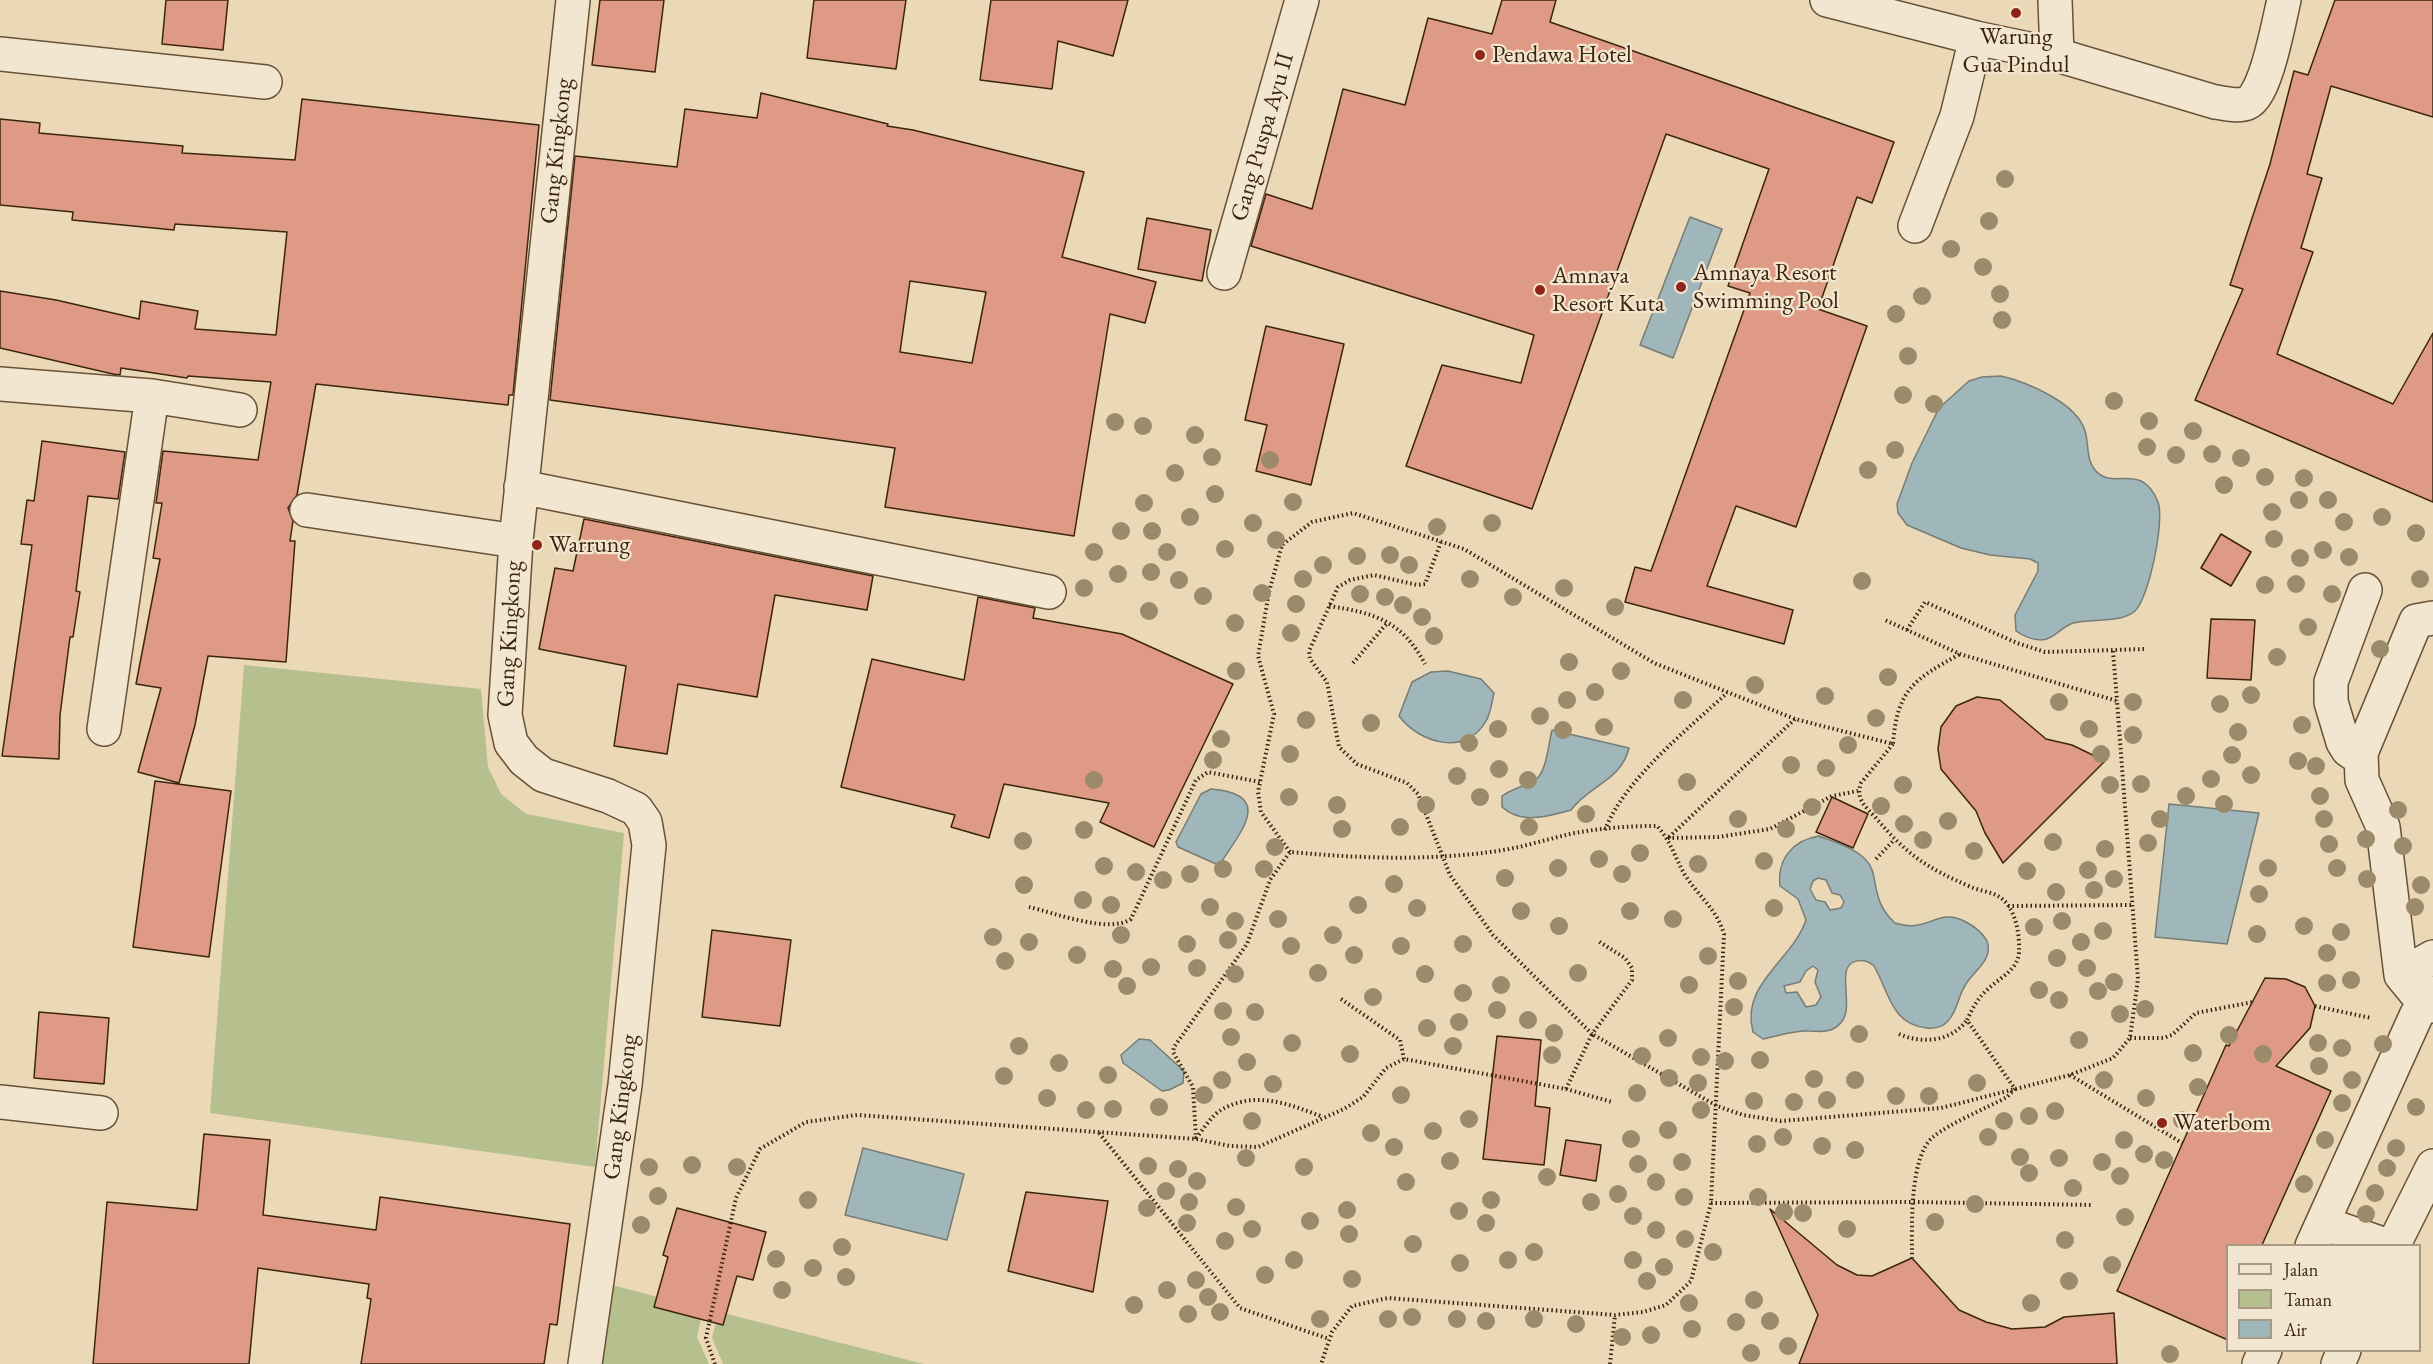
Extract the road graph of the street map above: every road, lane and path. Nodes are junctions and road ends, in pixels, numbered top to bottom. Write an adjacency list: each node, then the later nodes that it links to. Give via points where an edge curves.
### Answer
1 (573, 0): 15 (street, Gang Kingkong)
2 (1302, 0): 11 (street, Gang Puspa Ayu II)
3 (1827, 0): 6 (street)
4 (2055, 0): 8 (street)
5 (2284, 0): 8 (street, via 2262,83 2256,97 2247,103 2215,102)
6 (1976, 38): 8 (street); 10 (street, via 1957,116)
7 (0, 54): 9 (street)
8 (2057, 55)
9 (265, 82)
10 (1915, 226)
11 (1224, 273)
12 (0, 384): 13 (street)
13 (152, 396): 14 (street); 34 (street)
14 (240, 410)
15 (521, 487): 17 (street, Gang Kingkong); 20 (street)
16 (307, 510): 17 (street)
17 (516, 541): 81 (street, Gang Kingkong, via 505,715 511,743 543,776 636,808 645,822 649,845 625,1084)
18 (1441, 542): 21 (path, via 1425,584 1385,575 1363,576 1338,587); 31 (path, via 1464,549 1654,663); 37 (path, via 1353,513 1312,522 1282,545 1258,656 1274,714)
19 (2365, 590): 36 (street, via 2331,682 2331,702 2343,742)
20 (1049, 591)
21 (1329, 606): 24 (path, via 1358,610); 43 (path, via 1308,651 1328,682 1339,747 1357,764 1413,788)
22 (2433, 618): 36 (street, via 2415,621)
23 (1885, 620): 25 (path)
24 (1388, 622): 29 (path); 30 (path, via 1413,641)
25 (1907, 630): 27 (path, via 1925,602 2031,649 2060,654); 28 (path)
26 (2145, 649): 27 (path)
27 (2113, 651): 32 (path)
28 (1960, 654): 32 (path); 35 (path, via 1908,688 1895,719)
29 (1353, 663)
30 (1425, 664)
31 (1727, 693): 33 (path); 39 (path, via 1618,801)
32 (2117, 700): 45 (path)
33 (1795, 719): 35 (path); 40 (path)
34 (104, 729)
35 (1893, 744): 38 (path)
36 (2361, 759): 50 (street, via 2362,780 2383,826)
37 (1260, 782): 42 (path, via 1261,812); 47 (path, via 1208,772 1196,780 1131,920 1121,926)
38 (1858, 791): 40 (path, via 1832,796 1770,829 1718,837); 41 (path, via 1860,800)
39 (1605, 830): 40 (path, via 1657,826); 43 (path, via 1492,852)
40 (1668, 838): 65 (path, via 1684,873 1719,917 1724,934)
41 (1894, 840): 44 (path); 46 (path, via 1916,860 2001,898)
42 (1290, 852): 43 (path, via 1373,859); 69 (path, via 1270,880 1247,944 1174,1047 1173,1052 1193,1087)
43 (1441, 857): 56 (path, via 1493,935)
44 (1876, 859)
45 (2132, 905): 46 (path); 58 (path, via 2138,979)
46 (2008, 906): 55 (path, via 2018,930 2019,955 2009,973 1976,1003)
47 (1029, 907)
48 (1598, 941): 56 (path, via 1625,958 1632,968 1632,980)
49 (2433, 957): 50 (street)
50 (2401, 975): 54 (street)
51 (1341, 999): 59 (path, via 1400,1040)
52 (2253, 1002): 58 (path, via 2196,1013 2172,1035 2163,1038)
53 (2315, 1006): 54 (path)
54 (2425, 1008): 75 (street)
55 (1967, 1020): 57 (path, via 1947,1035 1928,1041); 62 (path)
56 (1592, 1034): 61 (path); 65 (path)
57 (1899, 1035)
58 (2130, 1038): 60 (path, via 2113,1058)
59 (1404, 1059): 61 (path); 67 (path, via 1386,1068 1363,1097)
60 (2070, 1075): 62 (path); 70 (path)
61 (1566, 1089): 64 (path)
62 (2015, 1089): 65 (path, via 1941,1108 1781,1122); 72 (path, via 1933,1137 1922,1150)
63 (0, 1102): 66 (street)
64 (1612, 1102)
65 (1717, 1106): 73 (path)
66 (101, 1113)
67 (1323, 1117): 69 (path, via 1258,1147); 69 (path, via 1280,1100 1250,1100 1220,1111)
68 (1099, 1133): 69 (path); 80 (path, via 1240,1308); 82 (path, via 857,1115 806,1122 760,1149 736,1198 706,1338)
69 (1196, 1139)
70 (2182, 1143)
71 (2433, 1166): 77 (street)
72 (1912, 1202): 73 (path); 74 (path); 78 (path)
73 (1711, 1203): 79 (path, via 1690,1281 1666,1305)
74 (2093, 1205)
75 (2318, 1234): 76 (street)
76 (2382, 1244)
77 (2394, 1244)
78 (1912, 1258)
79 (1615, 1315): 80 (path, via 1388,1298 1352,1306); 84 (path)
80 (1329, 1339): 83 (path)
81 (585, 1364)
82 (715, 1364)
83 (1321, 1364)
84 (1610, 1364)

